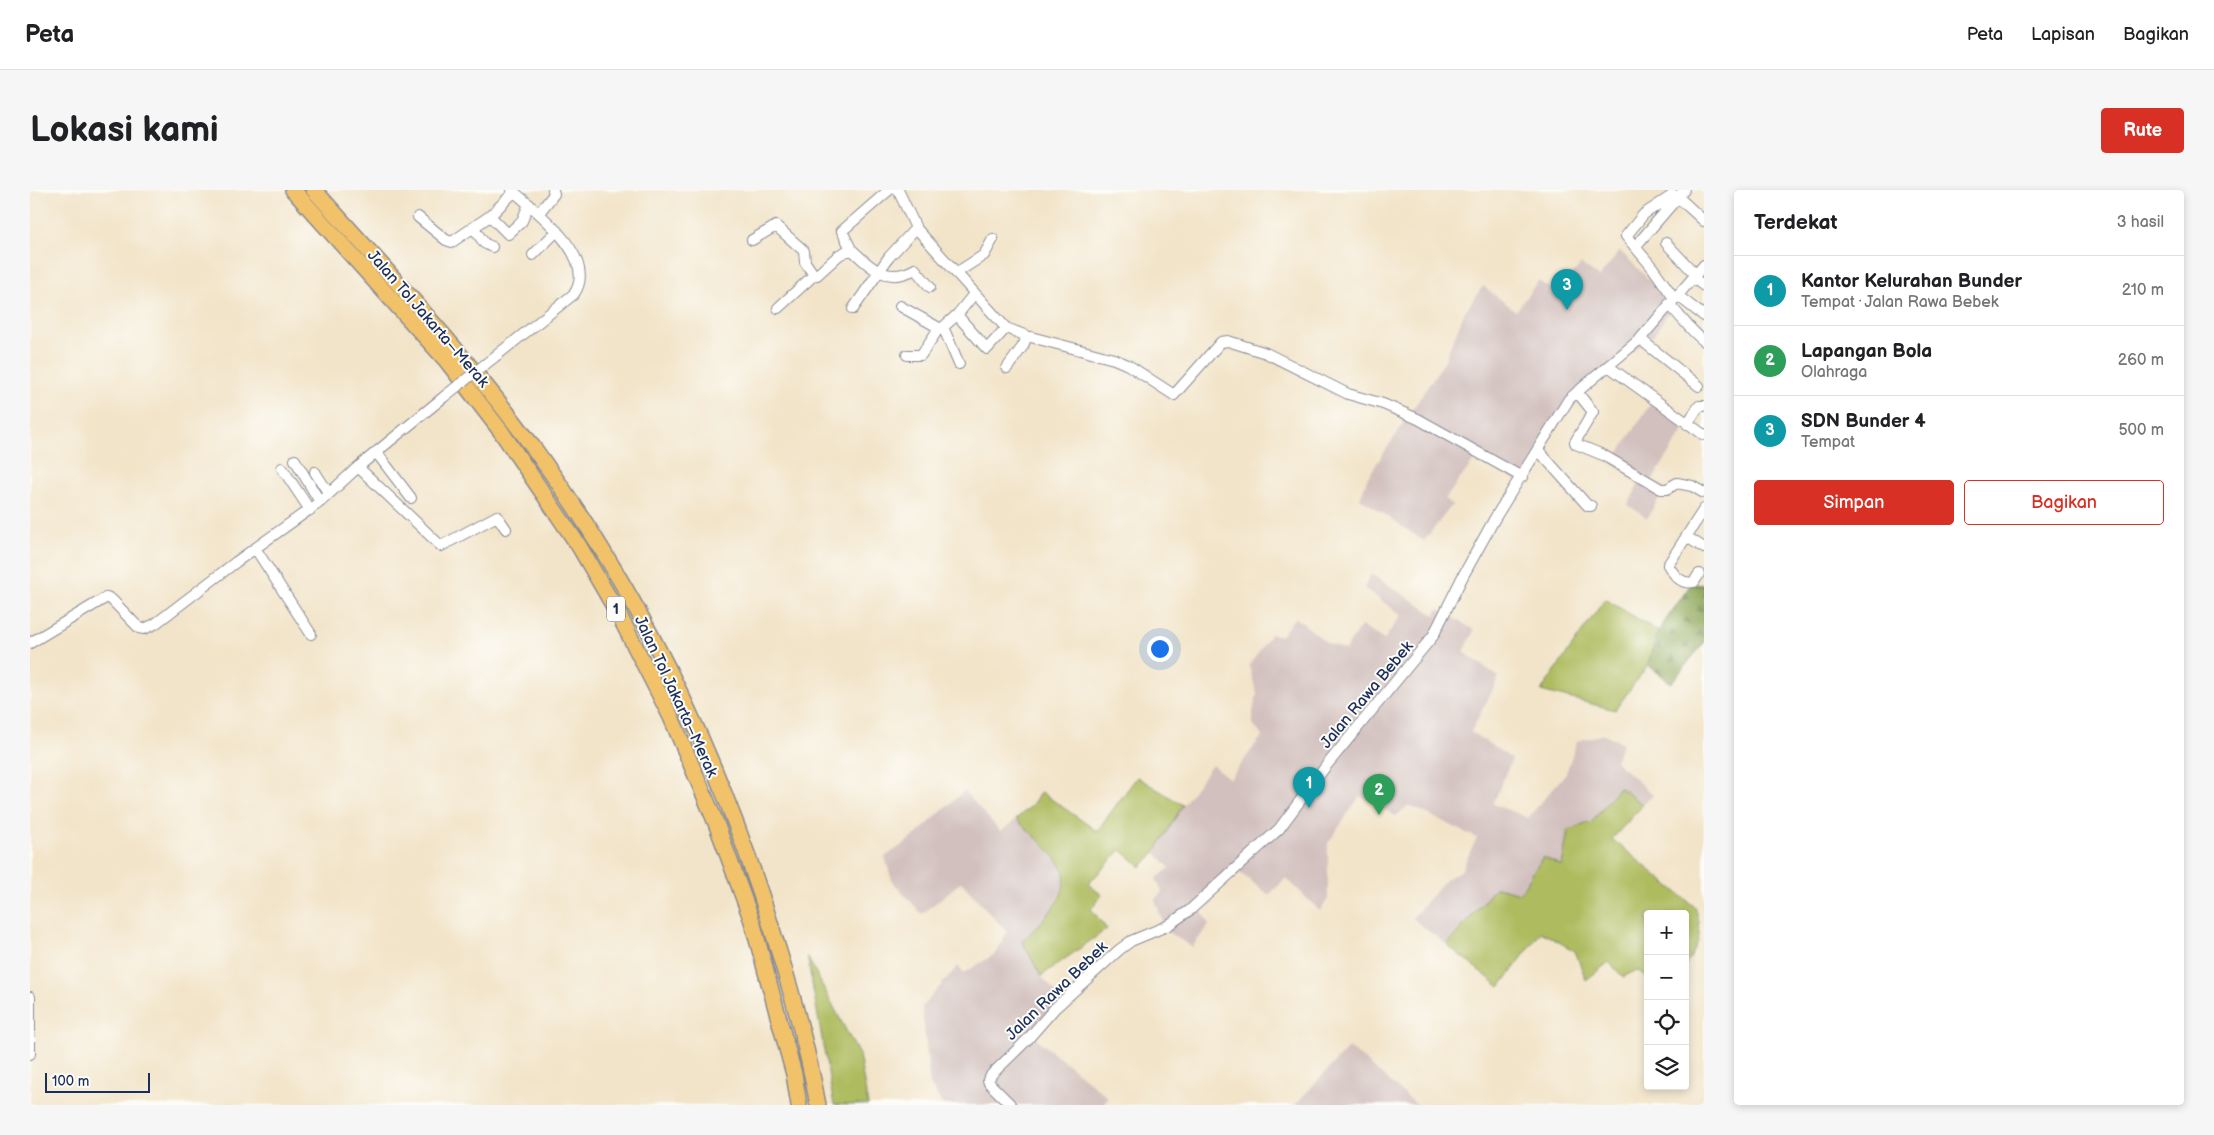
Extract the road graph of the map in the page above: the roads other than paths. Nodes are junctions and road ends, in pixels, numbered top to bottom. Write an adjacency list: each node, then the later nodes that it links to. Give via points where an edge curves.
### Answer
1 (293, 190): 73 (highway, Jalan Tol Jakarta–Merak / 1, via 446,360 500,430 579,546 619,615 671,717 716,823 752,921 794,1074)
2 (314, 190): 74 (highway, Jalan Tol Jakarta–Merak / 1, via 458,350 533,447 592,533 644,622 685,701 733,815 786,976)
3 (890, 190): 13 (street); 20 (street, via 842,231)
4 (513, 191): 7 (street); 9 (street)
5 (555, 191): 8 (street)
6 (1681, 194): 11 (street); 19 (street); 19 (street, via 1659,202 1644,214 1626,236)
7 (529, 204): 8 (street); 9 (street, via 522,221 508,234)
8 (538, 212): 14 (street)
9 (490, 216): 12 (street)
10 (418, 217): 12 (street, via 449,242)
11 (1704, 222)
12 (474, 228): 18 (street, via 484,243)
13 (916, 228): 23 (street); 24 (street)
14 (556, 231): 21 (street); 51 (street, bridge, via 576,261 580,275 577,289)
15 (993, 238): 24 (street, via 984,254)
16 (752, 240): 25 (street, via 776,226 804,251 805,262)
17 (1666, 243): 26 (street)
18 (492, 247)
19 (1635, 247): 30 (street)
20 (851, 249): 23 (street); 25 (street)
21 (533, 254)
22 (1704, 266): 26 (street, Jalan Rawa Bebek)
23 (877, 273): 28 (street, via 901,275 916,270); 33 (street)
24 (956, 273): 29 (street)
25 (814, 275): 32 (street)
26 (1694, 276): 27 (street); 30 (street, Jalan Rawa Bebek)
27 (1704, 286)
28 (930, 287)
29 (974, 294): 34 (street); 37 (street)
30 (1673, 299): 35 (street); 39 (street, Jalan Rawa Bebek); 40 (street, via 1694,333)
31 (900, 306): 36 (street)
32 (778, 308)
33 (854, 309)
34 (957, 315): 36 (street); 37 (street, via 987,349)
35 (1704, 316)
36 (941, 327): 41 (street, via 922,355); 42 (street)
37 (1006, 328): 38 (street)
38 (1027, 336): 44 (street); 56 (street, via 1114,359 1174,395 1221,342 1228,341 1266,353 1348,394 1418,419)
39 (1640, 339): 43 (street, Jalan Rawa Bebek); 45 (street)
40 (1704, 341)
41 (908, 355)
42 (959, 364)
43 (1608, 366): 46 (street, Jalan Rawa Bebek); 48 (street)
44 (1007, 368)
45 (1699, 386)
46 (1577, 392): 50 (street, Jalan Rawa Bebek, via 1560,412); 57 (street, via 1593,412 1576,444 1611,459 1662,488 1667,489 1677,483)
47 (1704, 406): 48 (street, via 1699,406)
48 (1687, 424): 49 (street)
49 (1704, 435)
50 (1538, 450): 56 (street, Jalan Rawa Bebek); 61 (street)
51 (376, 452): 53 (street); 59 (street)
52 (295, 460): 60 (street)
53 (358, 467): 58 (street); 64 (street, via 441,546 497,516)
54 (282, 468): 63 (street)
55 (315, 472): 58 (street)
56 (1522, 477): 75 (street, Jalan Rawa Bebek, via 1462,576 1433,636 1279,828 1190,910 1167,926 1125,944 1055,1008 992,1074 989,1083)
57 (1704, 493)
58 (329, 494): 60 (street)
59 (411, 498)
60 (320, 502): 63 (street)
61 (1591, 506)
62 (1704, 509): 65 (street)
63 (310, 510): 66 (street)
64 (506, 530)
65 (1687, 537): 67 (street); 68 (street, via 1668,566 1683,582 1694,582)
66 (254, 548): 69 (street); 70 (street, via 156,624 139,628 107,597)
67 (1704, 548)
68 (1700, 574)
69 (311, 634)
70 (30, 643)
71 (30, 996): 72 (street)
72 (30, 1054)
73 (799, 1105)
74 (818, 1105)
75 (1011, 1105)

